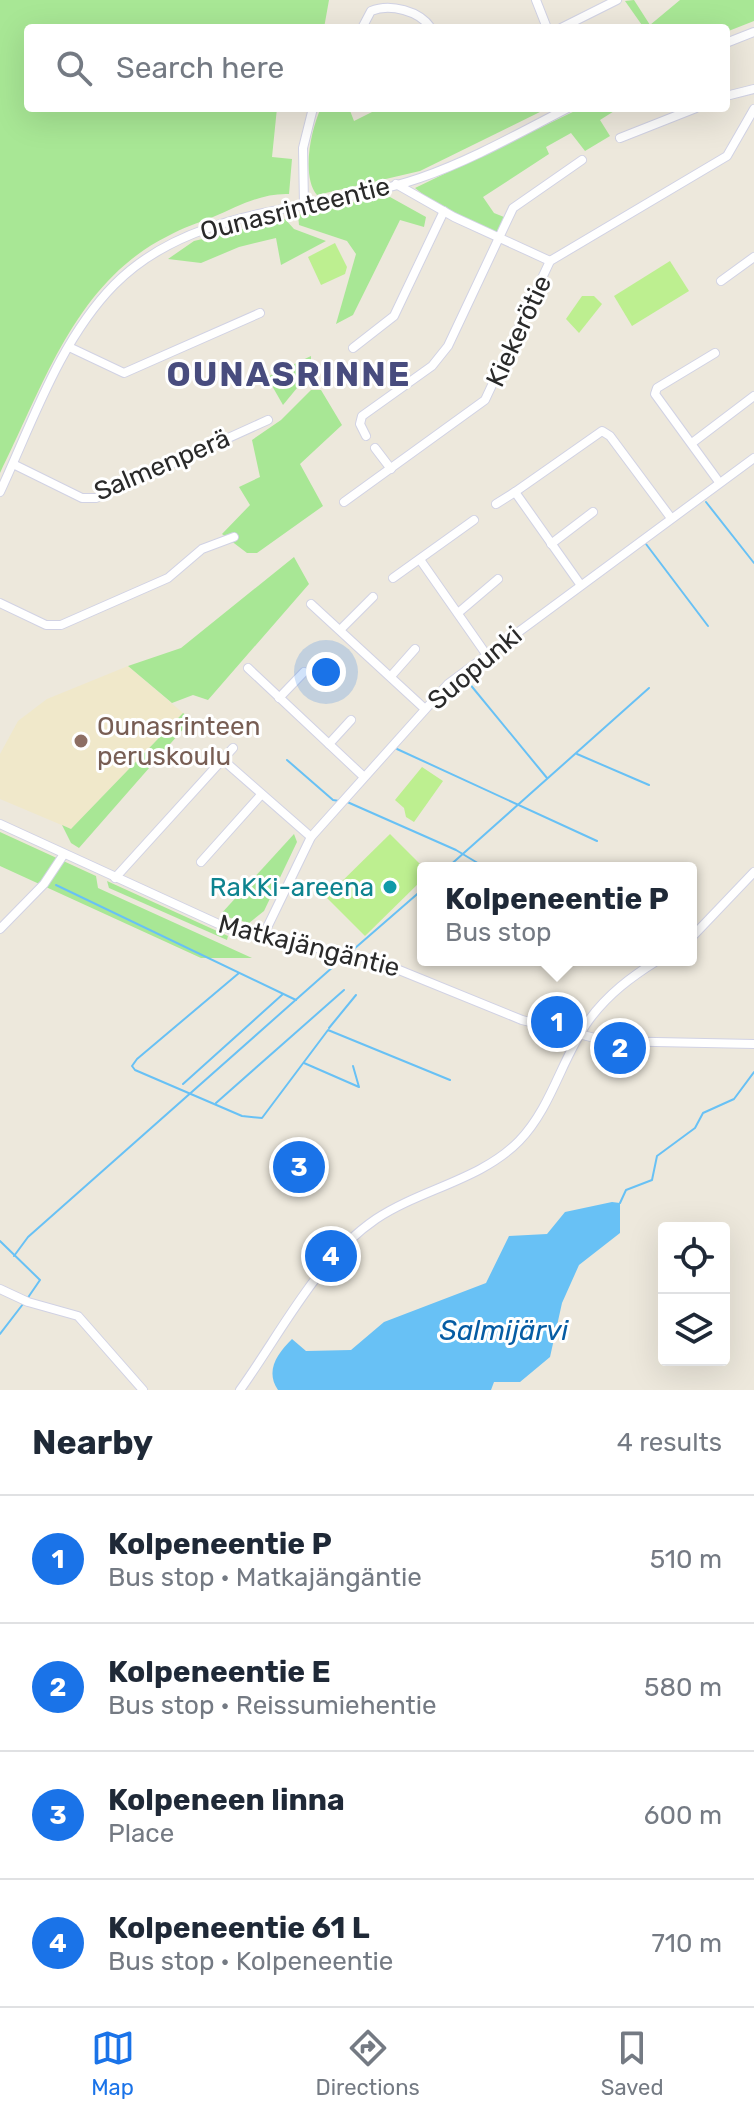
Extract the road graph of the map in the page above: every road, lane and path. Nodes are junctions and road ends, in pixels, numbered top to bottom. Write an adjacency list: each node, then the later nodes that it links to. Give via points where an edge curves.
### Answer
1 (536, 0): 5 (street)
2 (617, 0): 6 (street)
3 (364, 24): 4 (street, via 371,11 385,8 420,17)
4 (427, 24)
5 (545, 24)
6 (569, 24)
7 (754, 32): 8 (street)
8 (730, 41)
9 (754, 89): 10 (street)
10 (730, 95)
11 (754, 109): 22 (street, Kiekerötie, via 727,156)
12 (312, 112): 18 (street, via 303,148)
13 (560, 112): 17 (street, Ounasrinteentie, via 482,153)
14 (686, 112): 15 (street)
15 (620, 138)
16 (582, 160): 20 (street, via 517,205)
17 (396, 184): 18 (street, Ounasrinteentie); 19 (street)
18 (304, 205): 25 (street, Ounasrinteentie, via 222,223 166,246 115,284)
19 (444, 211): 20 (street); 26 (street, via 394,316)
20 (499, 237): 22 (street); 30 (street, via 448,346 432,366 362,416)
21 (754, 257): 23 (street)
22 (550, 261): 35 (street, Kiekerötie, via 489,395)
23 (721, 281)
24 (260, 313): 25 (street, via 124,373)
25 (69, 347): 34 (street, Ounasrinteentie)
26 (353, 348)
27 (715, 353): 31 (street, via 655,391)
28 (754, 396): 31 (street)
29 (268, 420): 34 (street, Salmenperä, via 96,498 82,498)
30 (366, 436)
31 (692, 443): 36 (street)
32 (375, 448): 35 (street)
33 (754, 458): 36 (street, Suopunki)
34 (13, 464): 37 (street, Ounasrinteentie)
35 (391, 469): 39 (street, Kiekerötie)
36 (719, 482): 42 (street, Suopunki)
37 (0, 492)
38 (515, 492): 40 (street); 42 (street, via 602,431); 45 (street)
39 (344, 502)
40 (496, 504)
41 (593, 512): 45 (street)
42 (671, 518): 49 (street, Suopunki)
43 (474, 520): 46 (street)
44 (234, 537): 51 (street, via 202,549 168,578 61,625 46,625)
45 (551, 544): 49 (street)
46 (421, 561): 47 (street); 53 (street)
47 (393, 578)
48 (498, 579): 53 (street)
49 (580, 584): 56 (street, Suopunki)
50 (373, 597): 54 (street)
51 (0, 603)
52 (311, 604): 54 (street)
53 (458, 613): 56 (street)
54 (340, 630): 59 (street)
55 (415, 649): 59 (street)
56 (486, 654): 61 (street, Suopunki)
57 (248, 668): 60 (street)
58 (304, 672): 60 (street)
59 (392, 675): 61 (street)
60 (279, 698): 63 (street)
61 (425, 709): 66 (street, Suopunki)
62 (351, 720): 63 (street)
63 (329, 744): 66 (street)
64 (233, 748): 65 (street)
65 (222, 759): 67 (street); 73 (street)
66 (363, 776): 69 (street, Suopunki)
67 (260, 796): 69 (street); 71 (street)
68 (0, 824): 70 (street, Matkajängäntie)
69 (311, 837): 76 (street, Suopunki)
70 (64, 854): 73 (street, Matkajängäntie); 74 (street, via 44,884)
71 (201, 862)
72 (754, 872): 75 (street)
73 (115, 878): 76 (street, Matkajängäntie, via 213,923)
74 (0, 929)
75 (697, 932)
76 (262, 938): 78 (street, Matkajängäntie, via 405,969 495,1010)
77 (649, 966): 78 (street, via 621,984)
78 (579, 1036): 79 (street, Matkajängäntie); 82 (street, via 519,1142 490,1164 380,1216 352,1237)
79 (754, 1044)
80 (0, 1289): 81 (street, via 78,1316)
81 (143, 1390)
82 (240, 1390)

